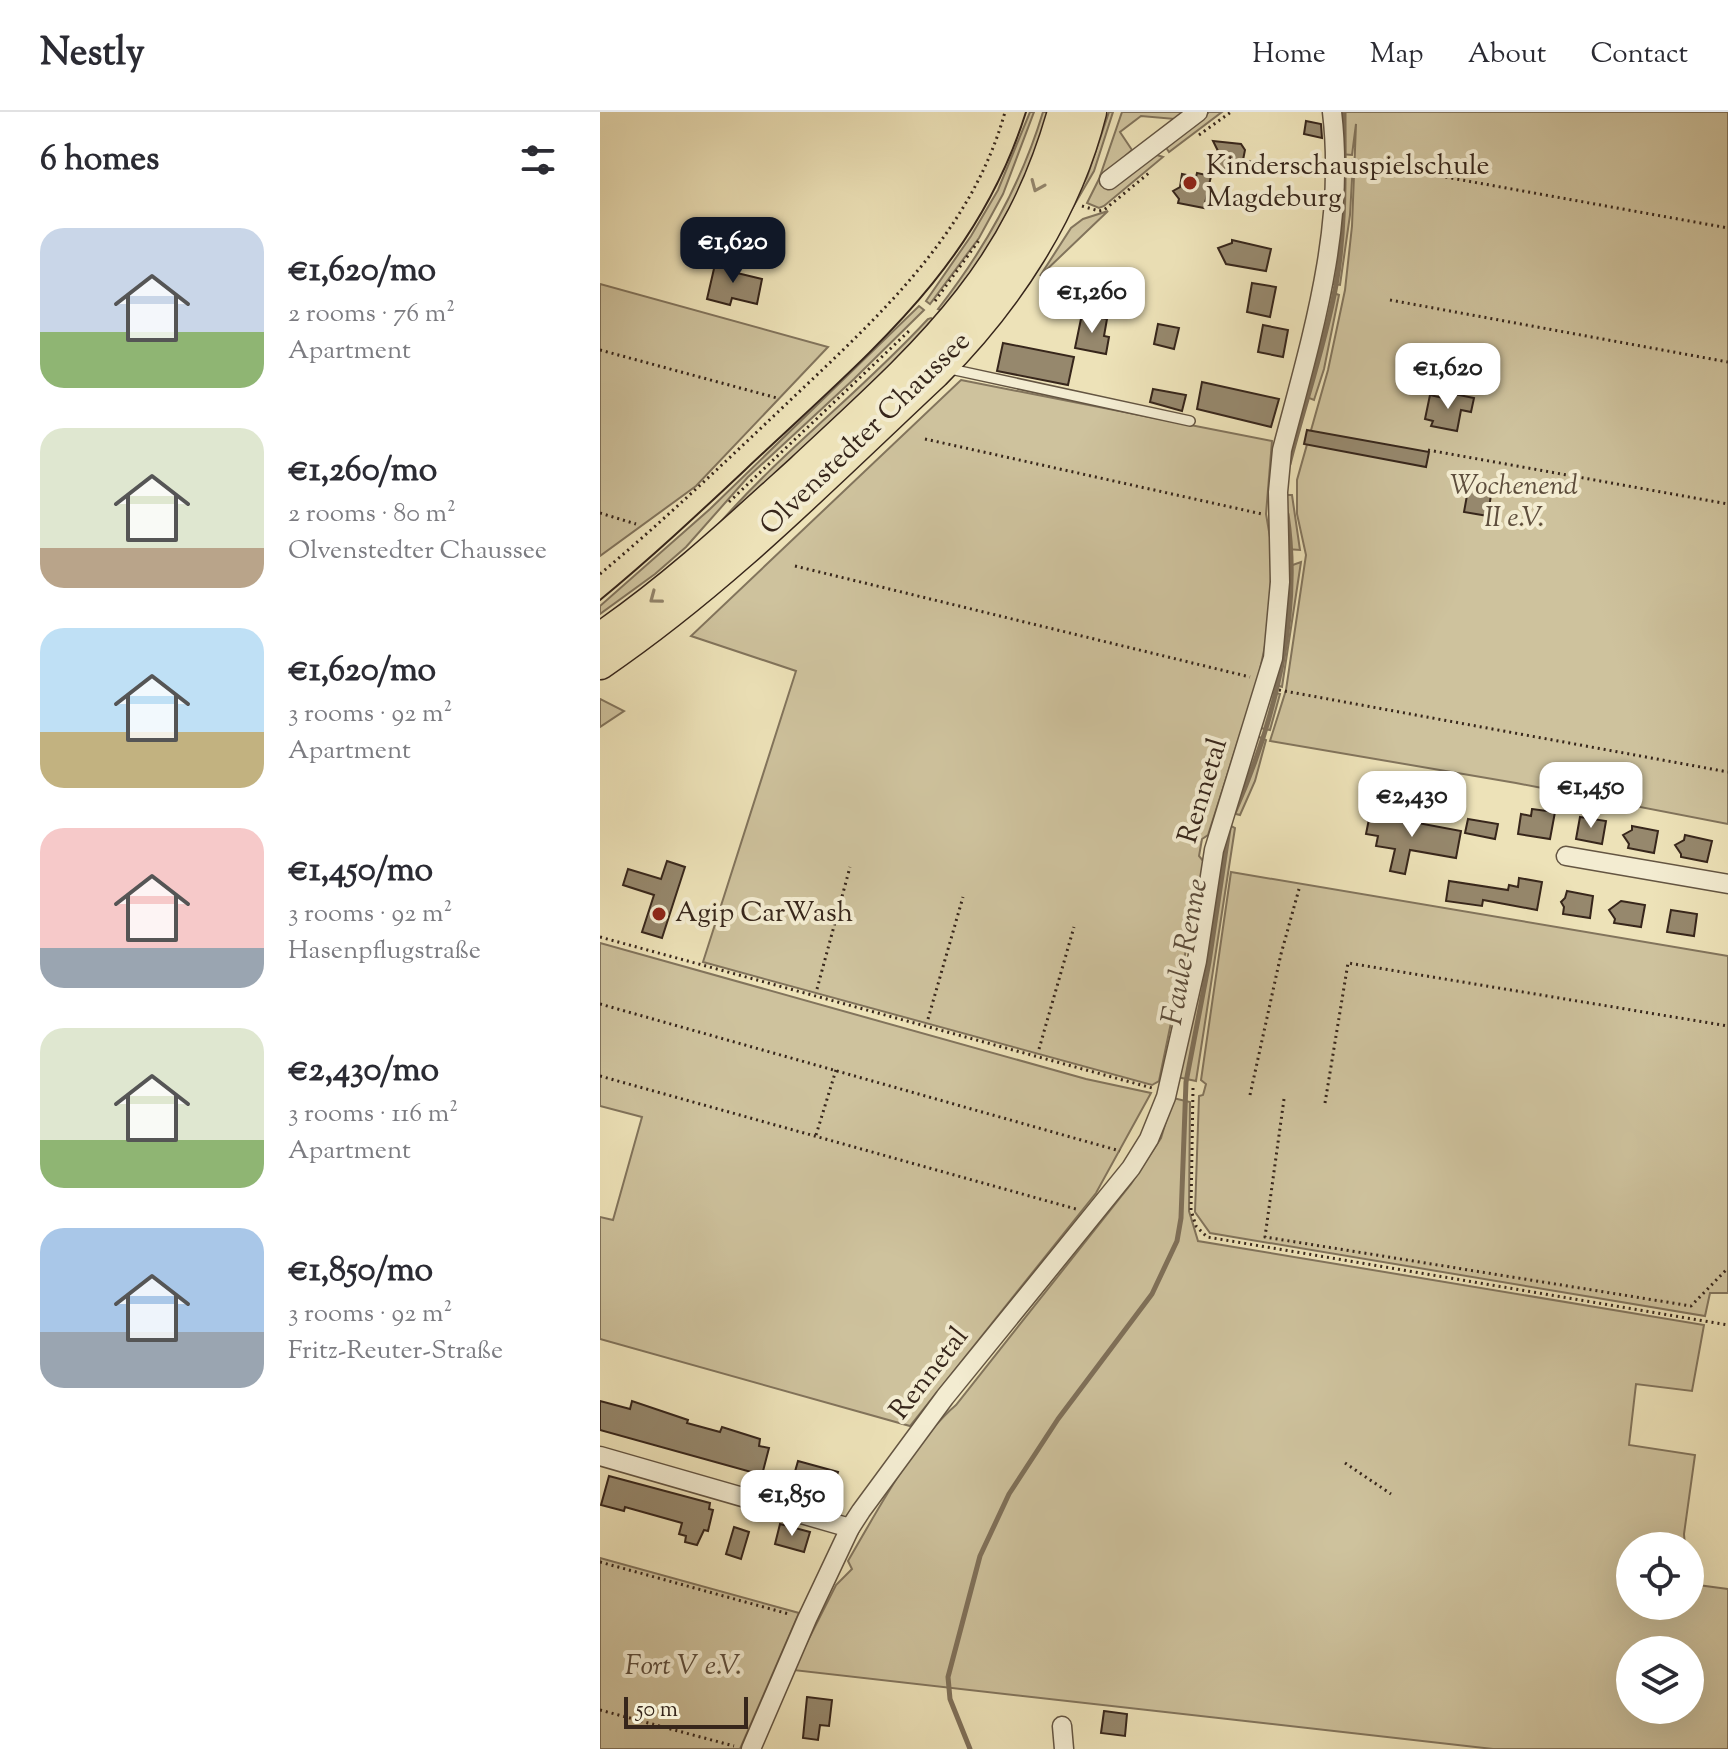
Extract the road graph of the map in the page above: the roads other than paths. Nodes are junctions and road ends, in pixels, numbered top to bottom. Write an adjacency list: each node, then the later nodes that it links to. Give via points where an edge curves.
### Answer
1 (1063, 112): 8 (main road, Olvenstedter Chaussee, one-way to 8, via 1017,228 941,336 695,566)
2 (1091, 112): 6 (main road, Olvenstedter Chaussee, via 1044,231 1004,295)
3 (1198, 112): 5 (street)
4 (1332, 112): 13 (street, Rennetal, via 1336,183 1324,287 1278,473 1276,636 1266,685 1214,850 1197,961 1155,1126 1131,1168 945,1397)
5 (1109, 180)
6 (947, 361): 7 (lane, via 955,370); 9 (main road, Olvenstedter Chaussee, via 690,598)
7 (1190, 421)
8 (600, 638)
9 (600, 664)
10 (1566, 856): 11 (street)
11 (1728, 884)
12 (600, 1456): 13 (street)
13 (850, 1528): 15 (street, Rennetal)
14 (1062, 1726): 16 (street)
15 (751, 1749)
16 (1064, 1749)

